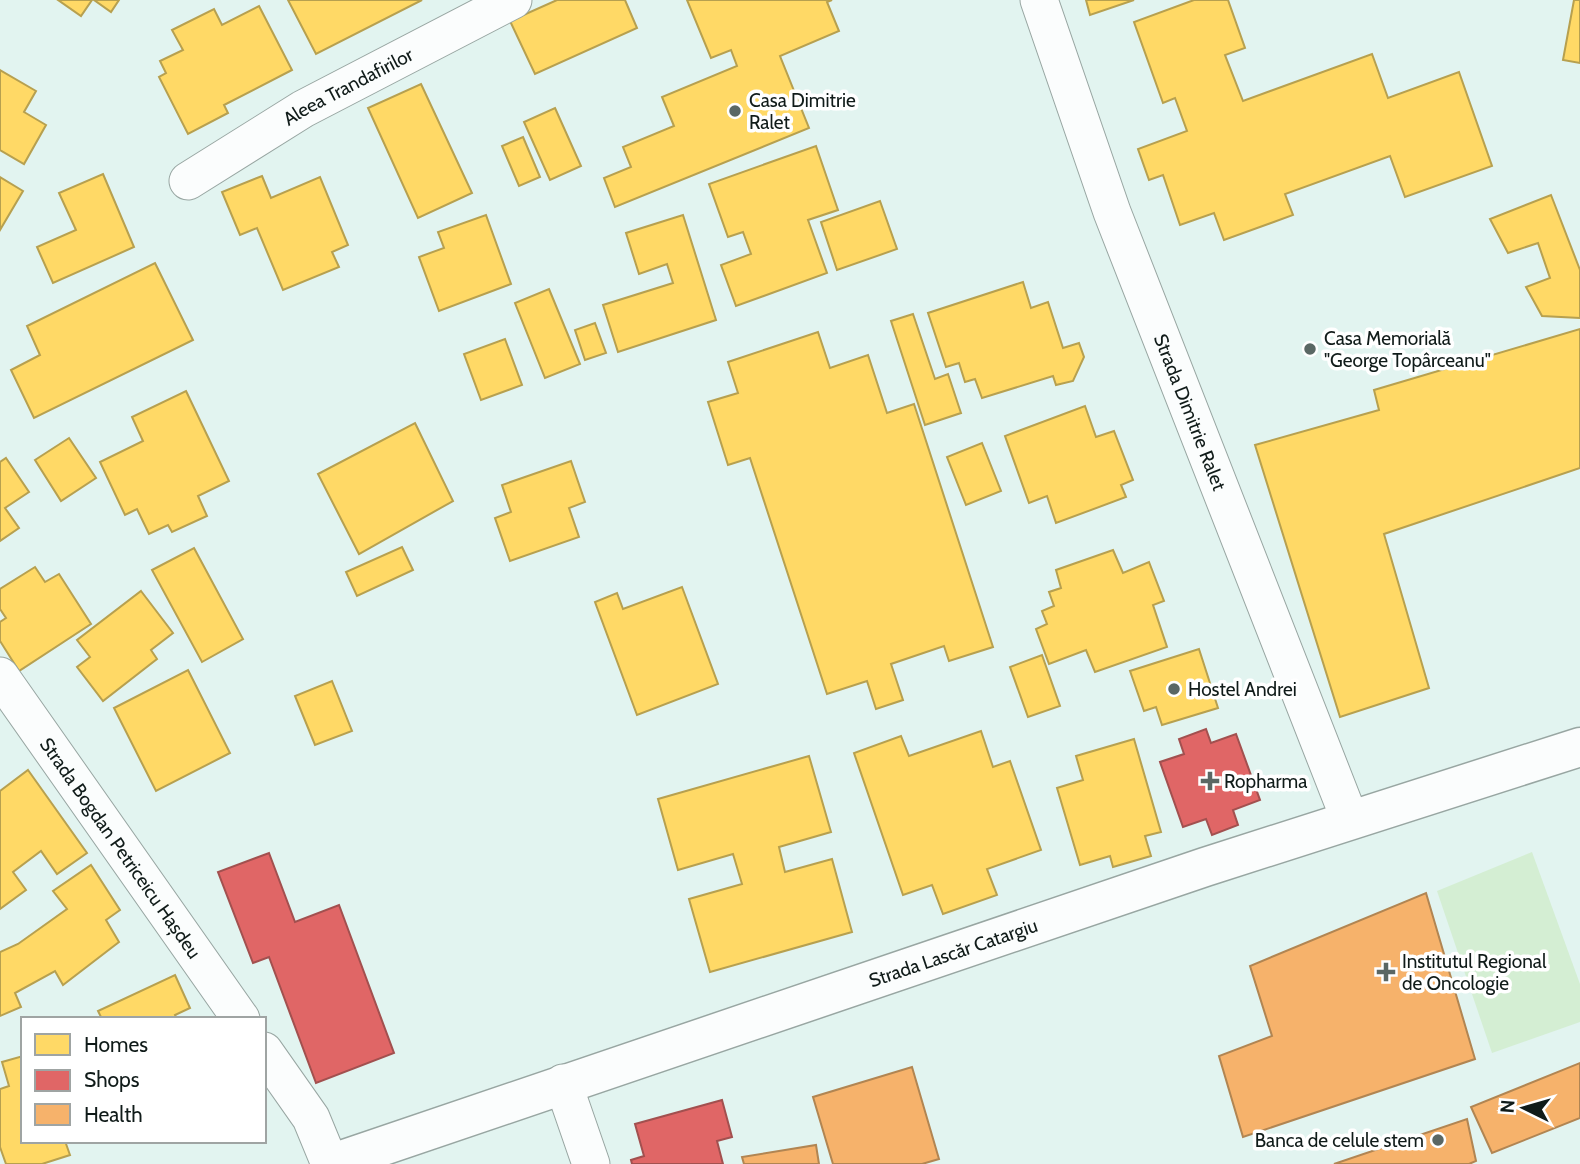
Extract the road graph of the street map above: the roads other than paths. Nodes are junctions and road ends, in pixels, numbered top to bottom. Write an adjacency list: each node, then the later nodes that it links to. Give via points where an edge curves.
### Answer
1 (513, 0): 3 (street, Aleea Trandafirilor, via 303,110)
2 (1040, 0): 6 (street, Strada Dimitrie Ralet, via 1112,212)
3 (188, 181)
4 (0, 676): 7 (street, Strada Bogdan Petriceicu Hașdeu)
5 (1577, 757): 6 (street, Strada Lascăr Catargiu)
6 (1350, 820): 9 (street, Strada Lascăr Catargiu)
7 (240, 1017)
8 (266, 1054): 10 (street, via 311,1118)
9 (563, 1083): 10 (street, Strada Lascăr Catargiu); 11 (street)
10 (330, 1164)
11 (591, 1164)

